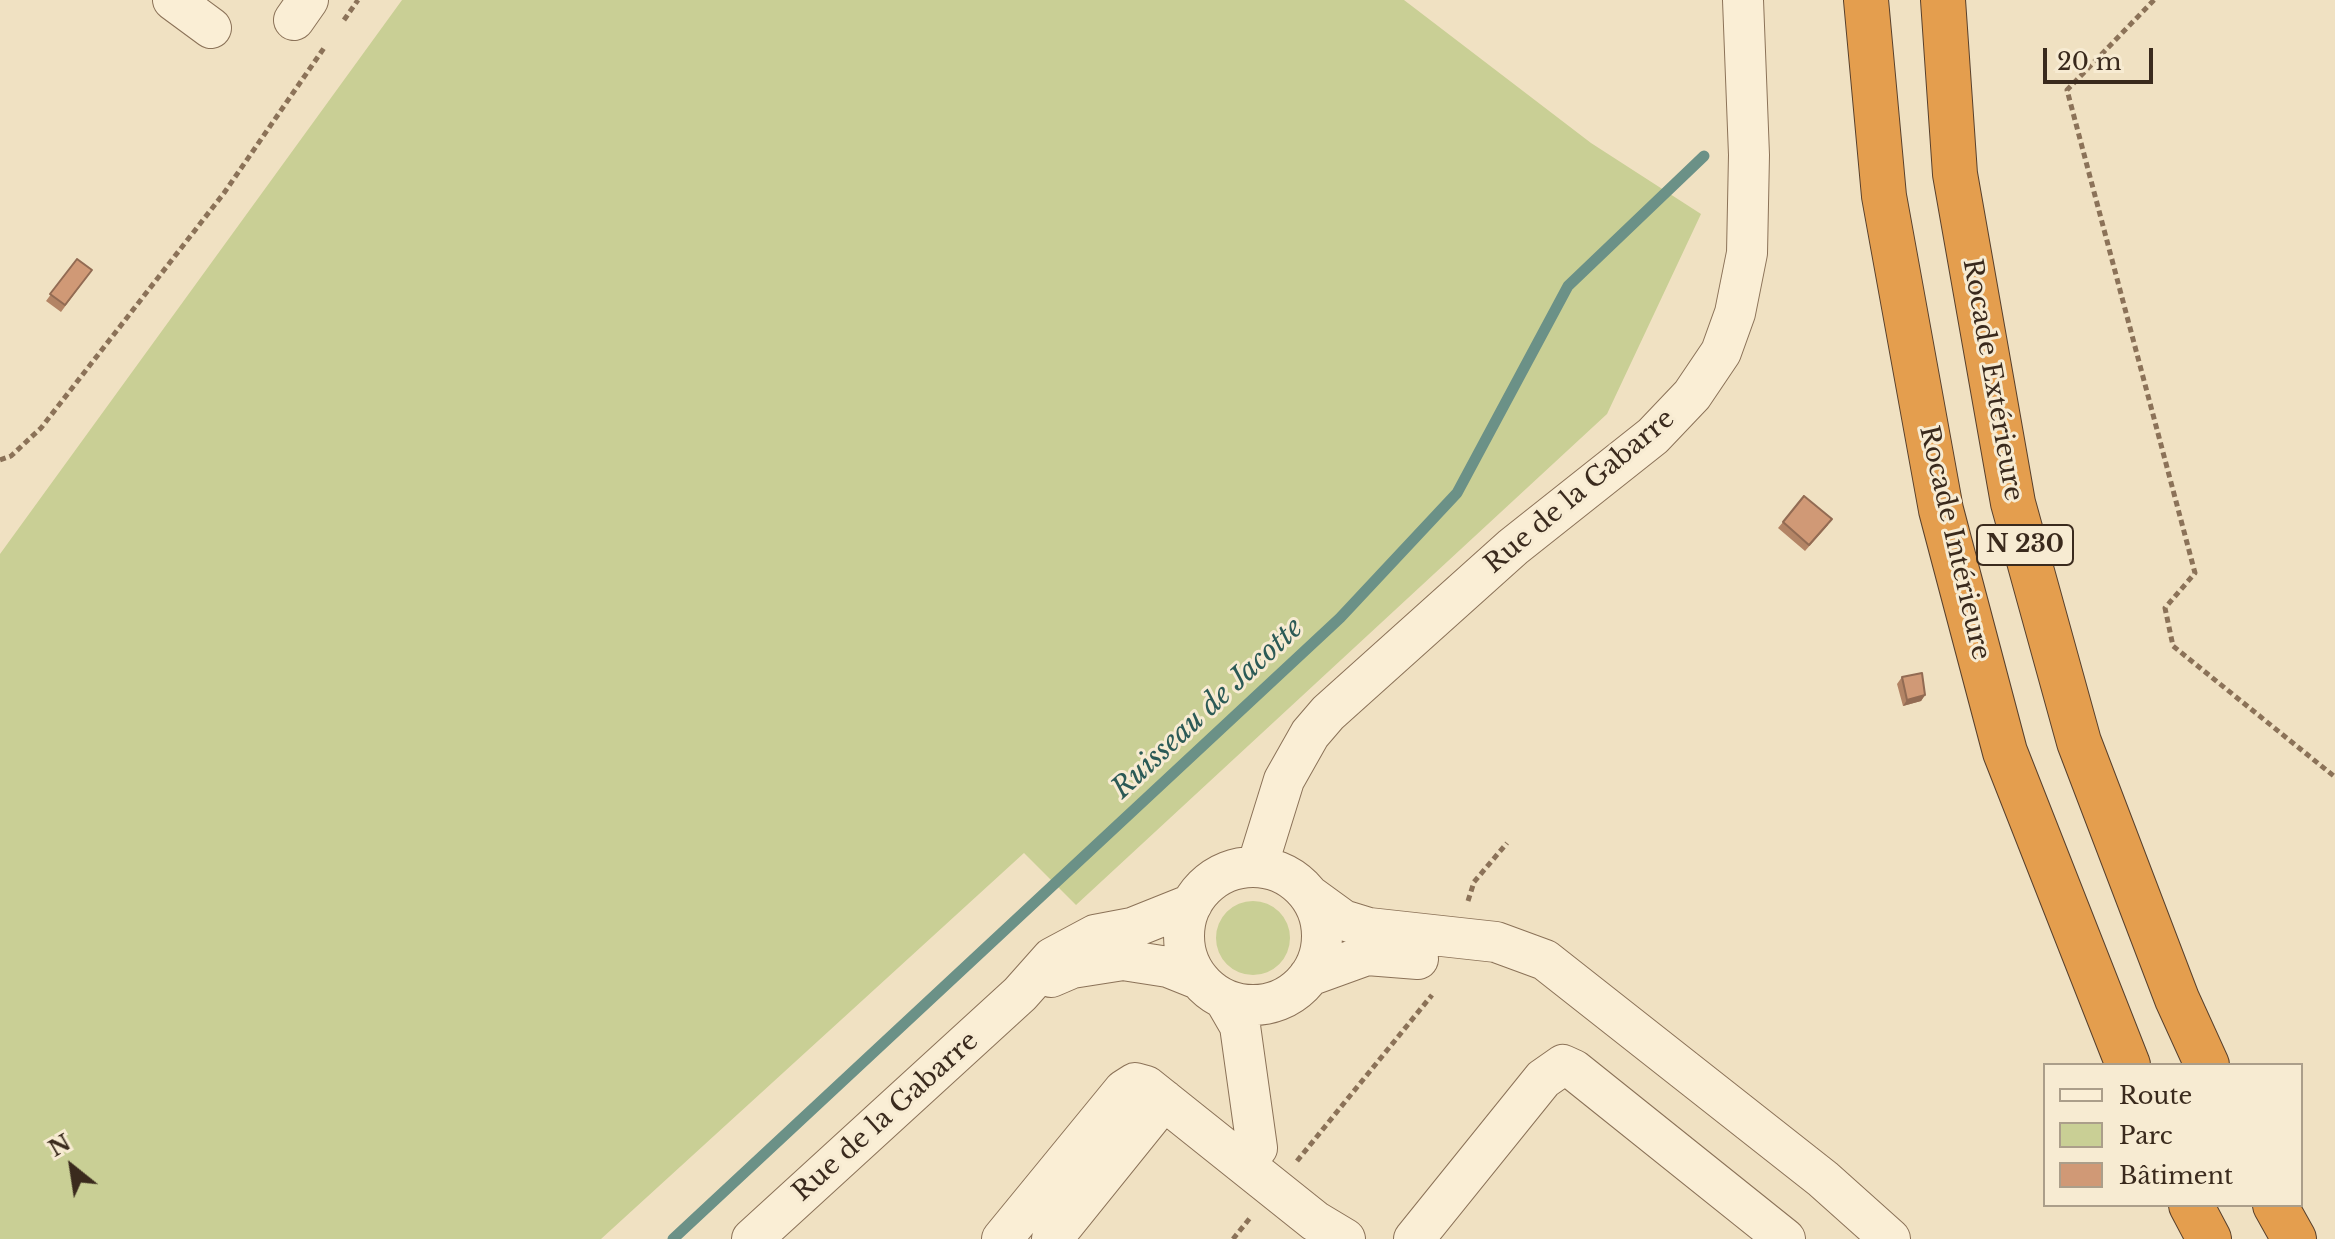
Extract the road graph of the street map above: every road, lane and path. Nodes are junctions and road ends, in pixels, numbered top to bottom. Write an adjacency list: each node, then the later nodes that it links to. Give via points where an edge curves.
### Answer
1 (175, 0): 9 (street)
2 (358, 0): 8 (path)
3 (1743, 0): 15 (street, Rue de la Gabarre, via 1747,253 1721,352 1692,395 1653,436 1513,547 1328,713 1284,780)
4 (1846, 0): 11 (highway)
5 (1866, 0): 11 (highway, Rocade Intérieure / N 230)
6 (1943, 0): 23 (highway, Rocade Extérieure / N 230, via 1955,174 2013,503 2079,742)
7 (2154, 0): 13 (path, via 2067,90 2195,573 2165,608 2173,646)
8 (342, 22)
9 (211, 28)
10 (326, 45): 12 (path, via 224,193 41,428)
11 (1884, 196): 22 (highway, Rocade Intérieure / N 230, via 1941,510 2005,752)
12 (0, 460)
13 (2335, 777)
14 (1507, 843): 18 (path, via 1474,882)
15 (1257, 867): 16 (street, via 1287,875); 17 (street, via 1219,876)
16 (1310, 896): 18 (street, via 1343,920); 19 (street, via 1322,936)
17 (1192, 904): 20 (street, via 1185,923 1188,962); 21 (street, Rue de la Gabarre, via 1073,945 1052,958)
18 (1454, 948): 19 (street, via 1367,955); 25 (path, via 1444,979); 35 (street, via 1528,982); 36 (street, via 1496,942 1545,960 1823,1179)
19 (1309, 976): 20 (street, via 1293,993 1272,1003 1248,1005)
20 (1212, 990): 21 (street, Rue de la Gabarre, via 1146,962 1112,961 1072,968); 25 (street, via 1240,1026)
21 (1020, 994): 28 (street, Rue de la Gabarre)
22 (2127, 1063)
23 (2206, 1063)
24 (1164, 1100): 25 (street); 29 (street, via 1135,1083 1124,1090); 30 (street)
25 (1259, 1176): 31 (path); 32 (street)
26 (2192, 1207): 37 (highway)
27 (2276, 1207): 38 (highway)
28 (752, 1239)
29 (1002, 1239)
30 (1052, 1239)
31 (1233, 1239)
32 (1345, 1239)
33 (1414, 1239): 34 (street, via 1543,1079 1563,1065)
34 (1785, 1239)
35 (1858, 1239)
36 (1890, 1239)
37 (2209, 1239)
38 (2294, 1239)

